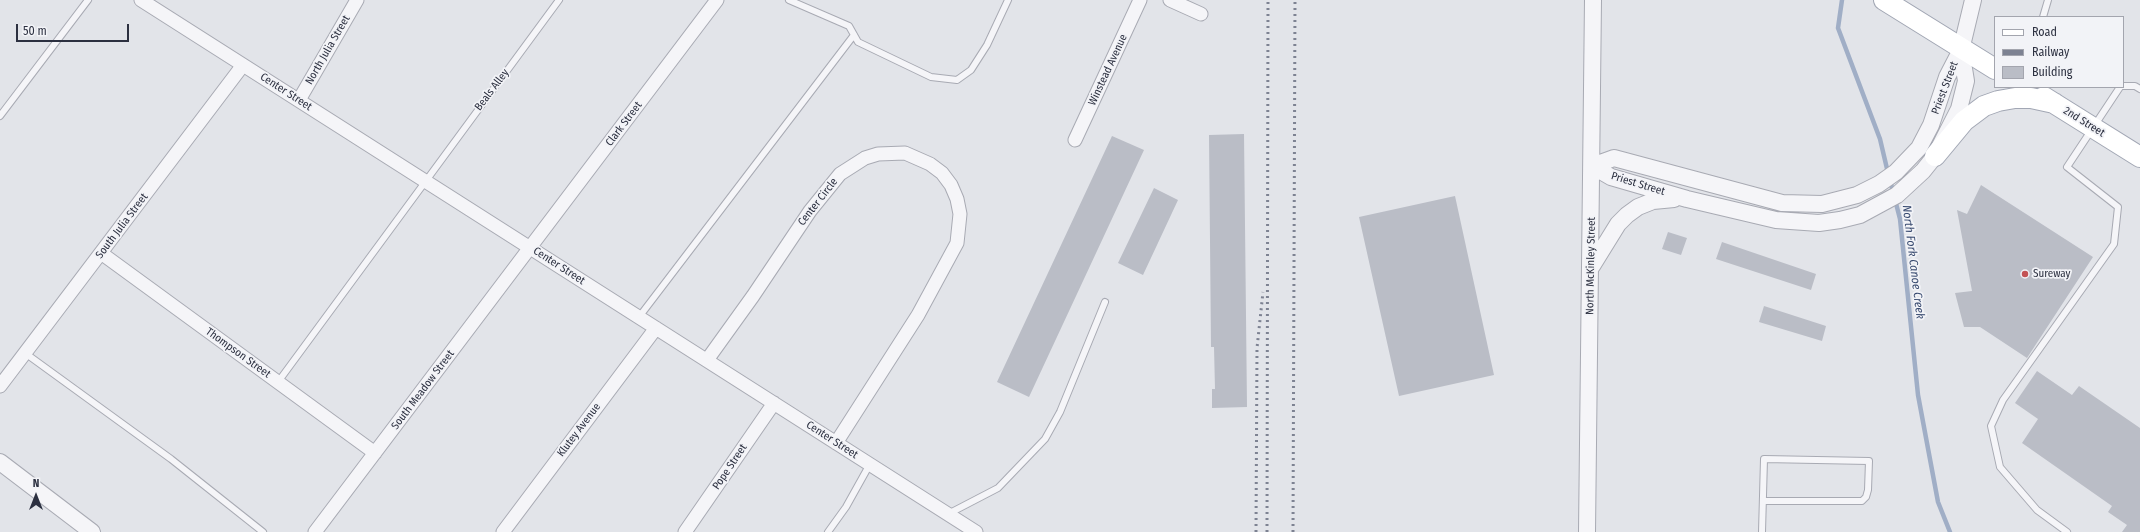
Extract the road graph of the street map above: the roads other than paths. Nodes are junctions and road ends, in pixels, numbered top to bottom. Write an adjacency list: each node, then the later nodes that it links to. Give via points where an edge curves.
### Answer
1 (88, 0): 26 (lane)
2 (141, 0): 18 (street, Center Street)
3 (357, 0): 24 (street, North Julia Street)
4 (559, 0): 32 (lane, Beals Alley)
5 (716, 0): 34 (street, Clark Street)
6 (789, 0): 16 (lane, via 849,26)
7 (1008, 0): 16 (lane, via 971,70 957,80 931,78 858,42)
8 (1140, 0): 28 (street, Winstead Avenue)
9 (1170, 0): 14 (street)
10 (1593, 0): 31 (street, North McKinley Street)
11 (1884, 0): 17 (main road)
12 (1973, 0): 17 (street, Priest Street)
13 (2048, 0): 15 (lane)
14 (1201, 14)
15 (2043, 16)
16 (854, 35): 38 (lane)
17 (1961, 50): 19 (main road); 29 (street, Priest Street, via 1966,81 1959,109)
18 (243, 65): 24 (street, Center Street); 35 (street, South Julia Street)
19 (1994, 68)
20 (2124, 86): 23 (lane, via 2135,86)
21 (2029, 88): 25 (main road, 2nd Street)
22 (2121, 88): 27 (lane)
23 (2140, 89)
24 (299, 100): 32 (street, Center Street)
25 (2054, 103): 27 (main road, 2nd Street); 29 (main road, via 2031,98 2015,98 1984,106)
26 (0, 116)
27 (2094, 128): 30 (main road, 2nd Street); 60 (lane, via 2068,167 2118,207 2114,244 2004,400 1991,426 2000,467 2037,510)
28 (1075, 140)
29 (1927, 152): 31 (street, Priest Street, via 1879,184 1857,195 1822,204 1782,203 1762,199 1614,158); 33 (street, Priest Street, via 1923,171 1897,195 1860,215 1840,220 1798,223)
30 (2140, 158)
31 (1592, 166): 33 (street, Priest Street, via 1611,177); 36 (street, North McKinley Street)
32 (425, 181): 34 (street, Center Street); 42 (lane, Beals Alley)
33 (1686, 199): 36 (street, via 1653,201 1638,207 1618,224)
34 (530, 247): 38 (street, Center Street); 46 (street, South Meadow Street)
35 (101, 253): 40 (street, South Julia Street); 42 (street, Thompson Street)
36 (1591, 267): 58 (street, North McKinley Street)
37 (1105, 302): 50 (lane, via 1060,412 1045,439 998,488)
38 (639, 317): 39 (street, Center Street)
39 (656, 328): 41 (street, Center Street); 54 (street, Klutey Avenue)
40 (25, 353): 43 (street, South Julia Street); 52 (lane, via 171,459)
41 (707, 360): 44 (street, Center Street); 45 (street, Center Circle, via 810,211 840,174 852,165 878,154 905,153 930,164 942,173 957,199 960,214 957,243 918,315)
42 (278, 382): 46 (street, Thompson Street)
43 (0, 386)
44 (774, 403): 45 (street, Center Street); 55 (street, Pope Street)
45 (836, 443): 48 (street, Center Street)
46 (375, 453): 53 (street, South Meadow Street)
47 (0, 462): 51 (street)
48 (870, 464): 50 (street, Center Street); 56 (lane, via 846,507)
49 (1763, 501): 49 (lane, via 1764,459 1869,461 1868,490 1862,501); 59 (lane)
50 (948, 514): 57 (street, Center Street)
51 (92, 532)
52 (263, 532)
53 (315, 532)
54 (503, 532)
55 (685, 532)
56 (828, 532)
57 (976, 532)
58 (1587, 532)
59 (1762, 532)
60 (2067, 532)

